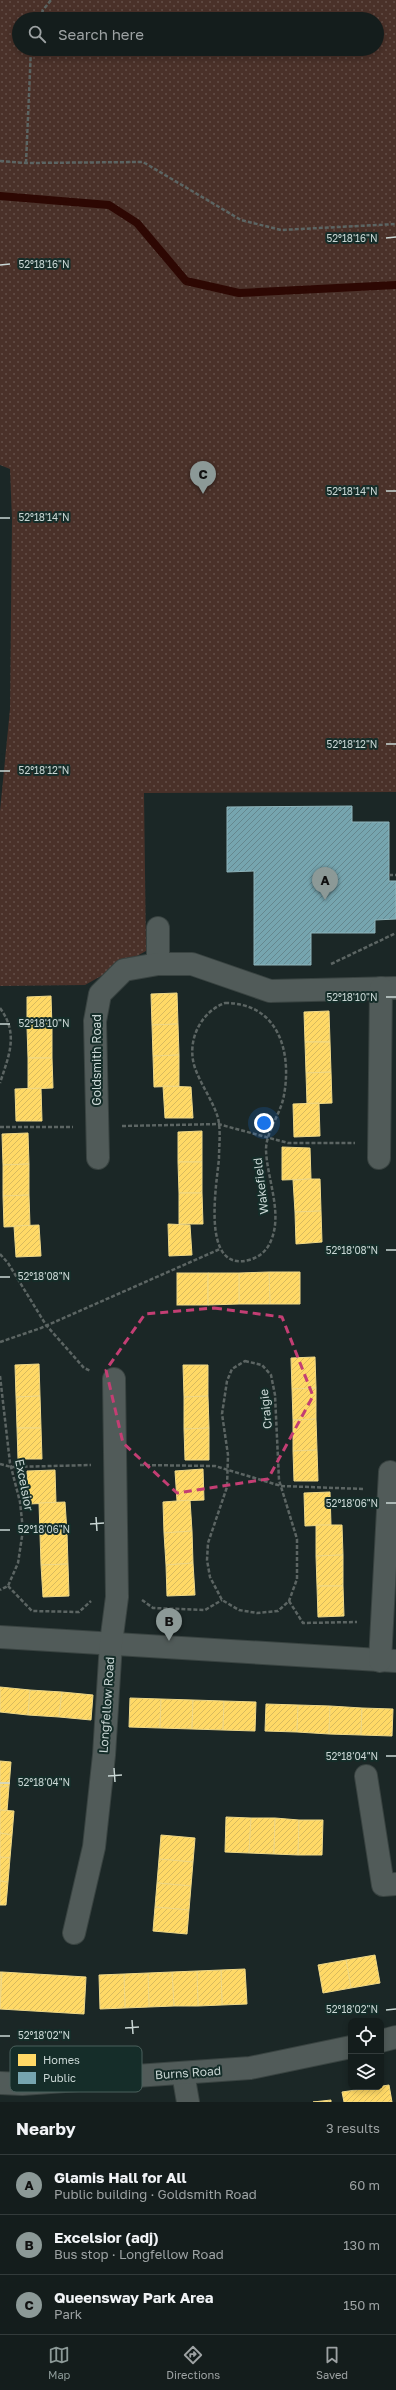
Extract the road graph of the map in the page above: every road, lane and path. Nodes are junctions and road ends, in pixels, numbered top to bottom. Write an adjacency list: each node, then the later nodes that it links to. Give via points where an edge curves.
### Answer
1 (51, 0): 2 (path)
2 (42, 12)
3 (32, 56): 5 (path)
4 (0, 161): 5 (path)
5 (26, 163): 6 (path, via 142,162 241,220 281,230)
6 (396, 224)
7 (389, 875): 8 (path)
8 (396, 875)
9 (158, 928): 11 (street)
10 (396, 933): 12 (path)
11 (158, 964): 13 (street, Goldsmith Road, via 192,964 270,991); 18 (street, Goldsmith Road, via 124,970 100,994 95,1021)
12 (327, 965)
13 (388, 988): 20 (street, Goldsmith Road)
14 (0, 1008): 15 (path, via 8,1019 11,1034 10,1051)
15 (0, 1083)
16 (218, 1124): 18 (path); 19 (path); 19 (path, Wakefield, via 195,1067 193,1048 196,1030 204,1016 225,1003 238,1003 262,1012 275,1027 282,1043 286,1067 284,1096); 22 (path, Wakefield, via 220,1134 215,1229)
17 (0, 1127): 18 (path)
18 (97, 1127): 21 (street, Goldsmith Road)
19 (268, 1138): 20 (path, via 288,1143); 22 (path, Wakefield, via 266,1150 275,1214 272,1238 262,1255 248,1260 227,1257)
20 (379, 1150)
21 (98, 1158)
22 (220, 1249): 24 (path)
23 (0, 1254): 24 (path)
24 (46, 1325): 25 (path); 27 (path, via 84,1368)
25 (0, 1342)
26 (0, 1376): 30 (path, Excelsior)
27 (114, 1379): 29 (street, Longfellow Road)
28 (0, 1464): 30 (path)
29 (115, 1464): 30 (path); 31 (path, via 215,1466); 36 (street, Longfellow Road)
30 (11, 1467): 34 (path, Excelsior, via 20,1502 23,1530 18,1563)
31 (228, 1470): 33 (path); 33 (path, Craigie, via 222,1414 227,1381 232,1369 245,1362 262,1365 271,1375 275,1395); 37 (path, Craigie, via 227,1488 208,1543 207,1560 210,1577)
32 (390, 1481): 33 (path); 39 (street, Longfellow Road)
33 (281, 1486): 38 (path, Craigie, via 297,1545 297,1579)
34 (8, 1586): 35 (path); 36 (path, via 32,1611 79,1612 96,1597)
35 (0, 1590)
36 (117, 1597): 37 (path, via 141,1599 153,1608 205,1610); 41 (street, Longfellow Road)
37 (222, 1600): 38 (path, via 239,1610 257,1612 278,1611)
38 (290, 1601): 39 (path, via 303,1623)
39 (382, 1622): 42 (street, Longfellow Road)
40 (0, 1637): 41 (street, Longfellow Road)
41 (111, 1643): 42 (street, Longfellow Road); 45 (street, Longfellow Road, via 104,1755 94,1847)
42 (388, 1661)
43 (366, 1776): 44 (street, via 383,1885)
44 (396, 1884)
45 (74, 1933)
46 (396, 2037): 47 (street)
47 (384, 2040)
48 (348, 2048): 49 (street, Burns Road, via 250,2068)
49 (183, 2073): 50 (street, Burns Road); 53 (street)
50 (142, 2078)
51 (0, 2082): 52 (street, Burns Road)
52 (10, 2087)
53 (188, 2102)

